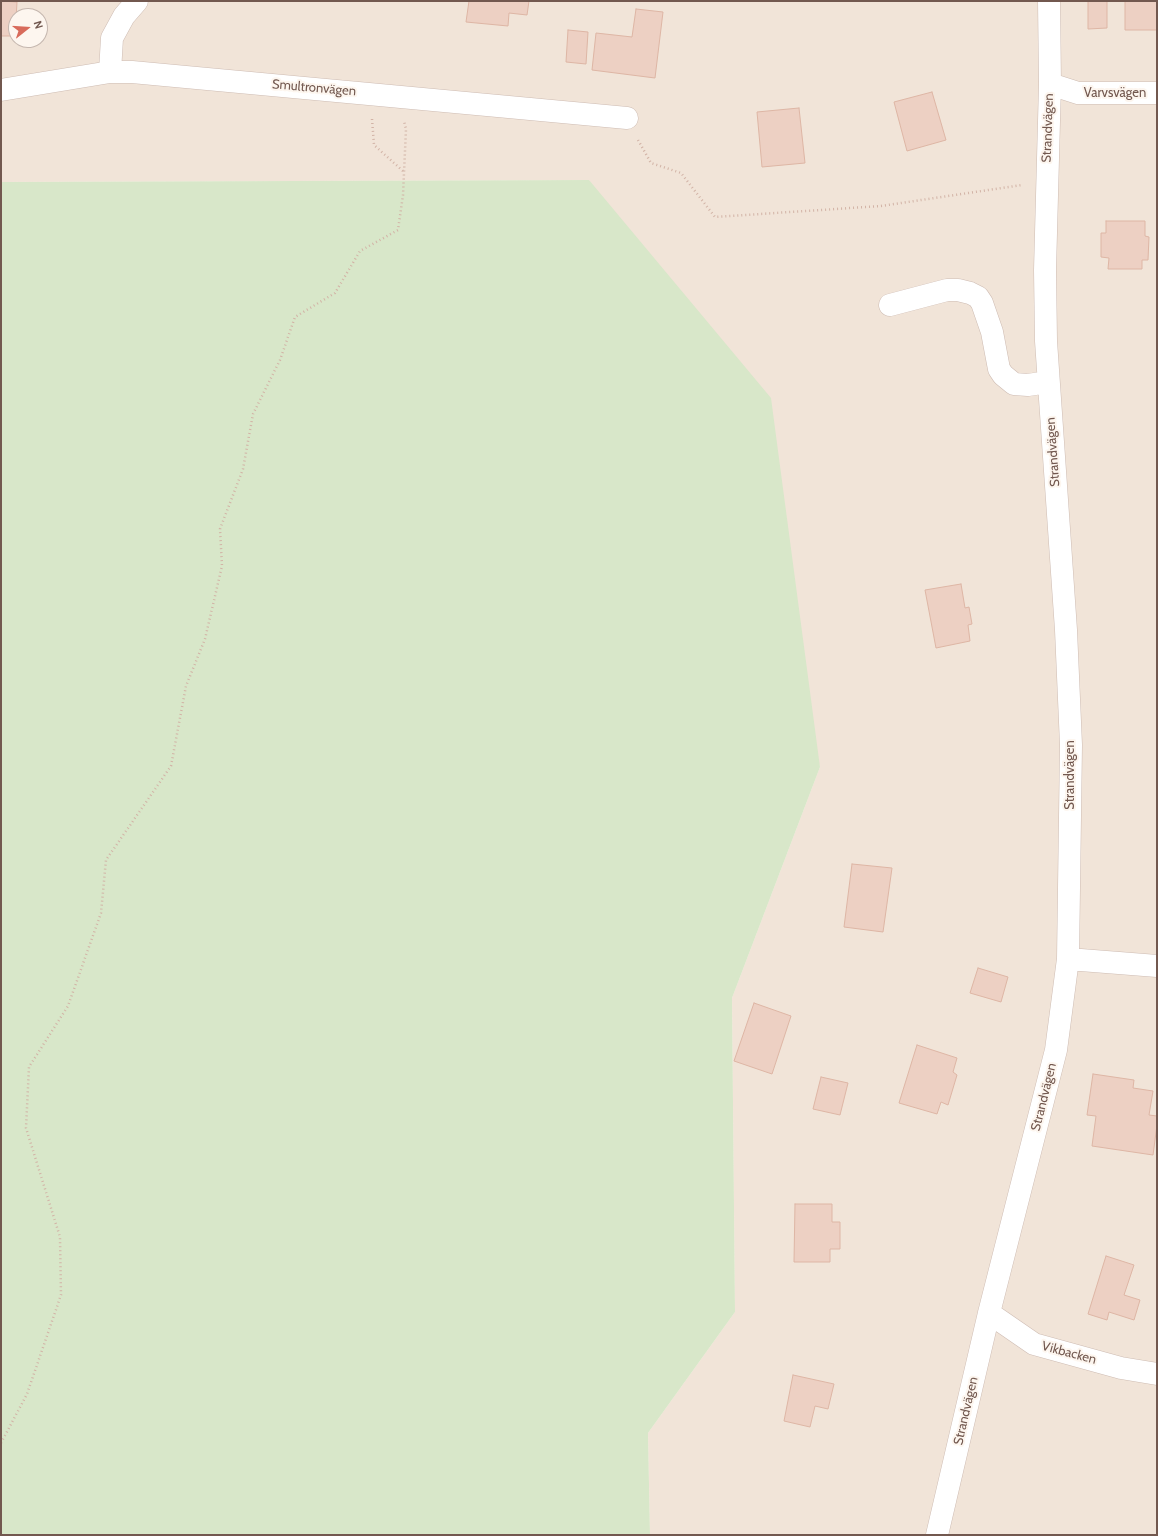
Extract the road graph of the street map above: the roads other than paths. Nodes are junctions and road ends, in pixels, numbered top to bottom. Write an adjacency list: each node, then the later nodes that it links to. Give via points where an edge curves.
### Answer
1 (137, 1): 3 (street, via 124,16 112,38)
2 (1049, 1): 4 (street, Strandvägen)
3 (110, 72): 5 (street, Smultronvägen); 7 (street, Smultronvägen, via 398,95)
4 (1050, 84): 6 (street, Varvsvägen, via 1078,93); 9 (street, Strandvägen, via 1045,270)
5 (1, 90)
6 (1157, 93)
7 (628, 118)
8 (890, 305): 9 (street, via 947,290 970,293 978,297 982,304 992,332 999,369 1003,375 1014,384)
9 (1048, 382): 10 (street, Strandvägen, via 1066,630 1071,745)
10 (1068, 960): 11 (street); 12 (street, Strandvägen, via 1056,1050)
11 (1157, 966)
12 (989, 1313): 13 (street, Vikbacken, via 1034,1344 1121,1368); 14 (street, Strandvägen)
13 (1157, 1374)
14 (937, 1535)

